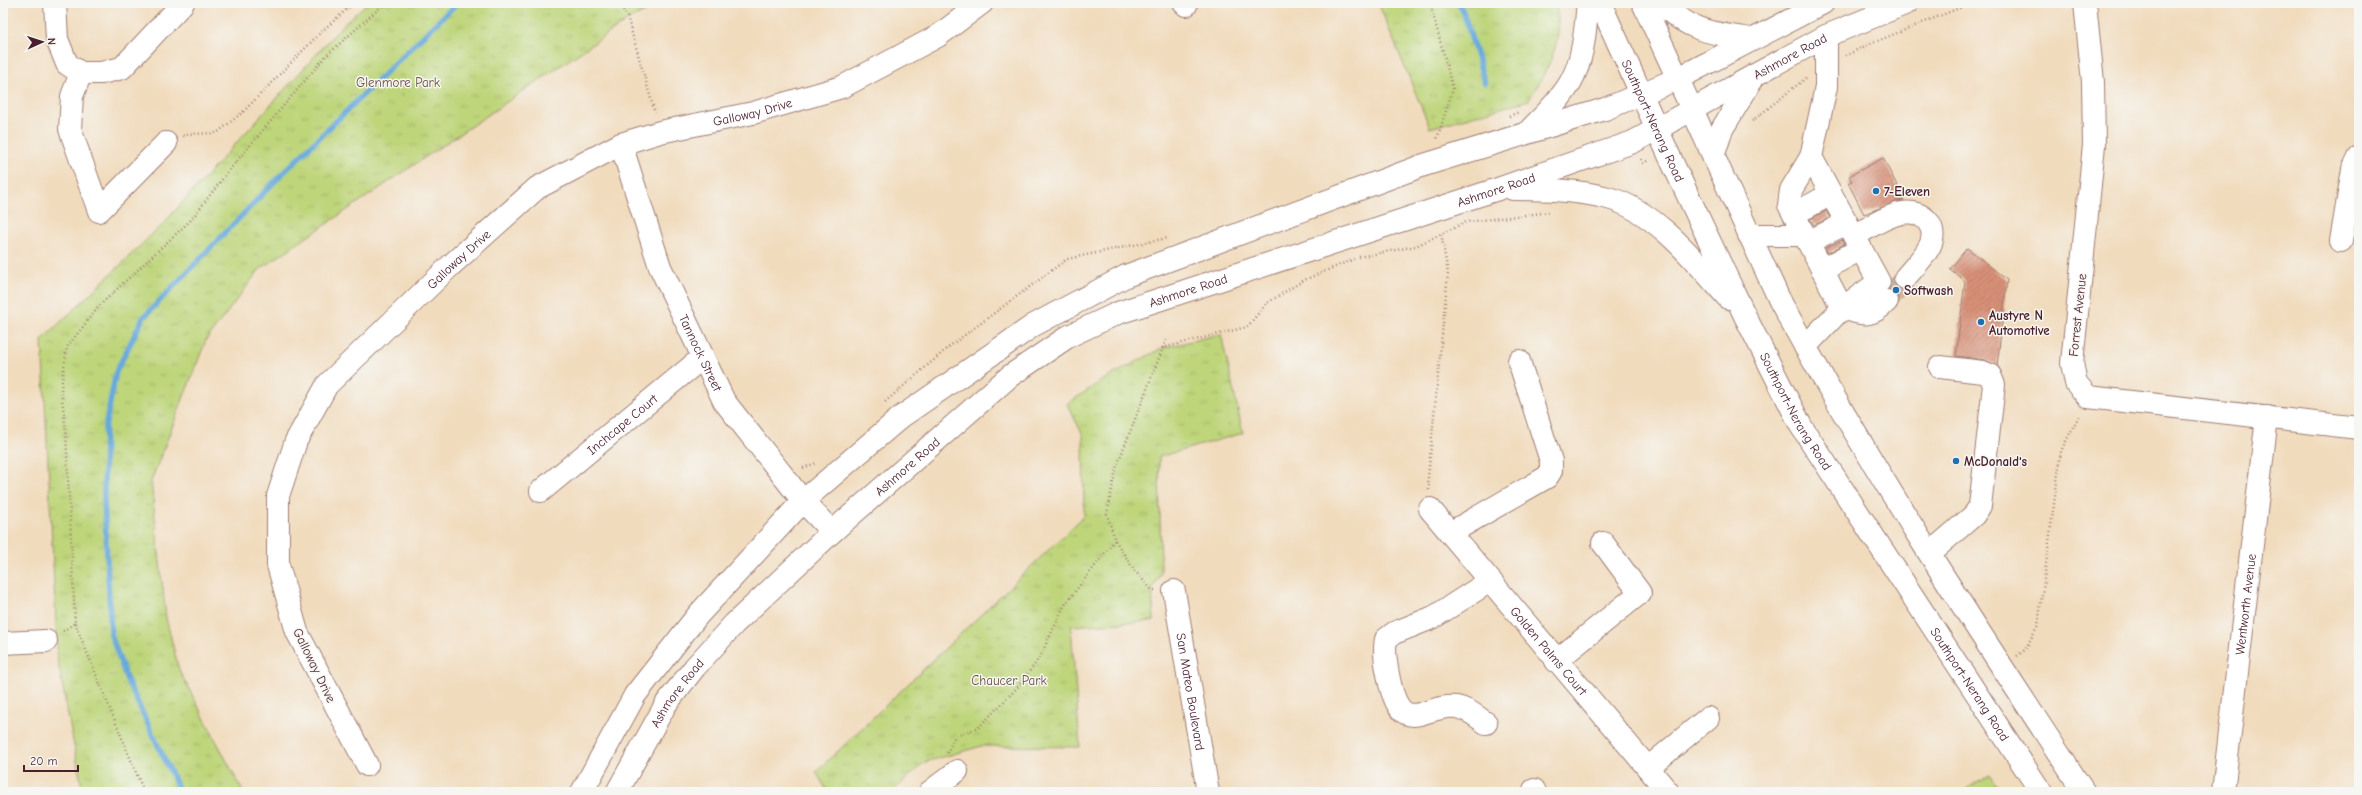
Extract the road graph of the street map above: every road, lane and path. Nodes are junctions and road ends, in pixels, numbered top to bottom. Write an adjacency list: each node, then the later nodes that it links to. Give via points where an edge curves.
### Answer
1 (55, 3): 17 (main road, via 57,38 67,64)
2 (183, 3): 17 (main road, via 122,68 101,73)
3 (354, 3): 25 (path, via 244,111 217,133 190,134)
4 (385, 3): 64 (path, via 325,57 230,169 191,220 100,305 67,347 61,388 66,433)
5 (619, 3): 23 (path, via 627,16)
6 (982, 3): 23 (main road, Galloway Drive, via 938,36 842,87 753,114)
7 (1430, 3): 27 (path, via 1453,89)
8 (1588, 3): 24 (main road, via 1583,49 1575,72 1560,98)
9 (1600, 3): 20 (main road, Southport-Nerang Road)
10 (1643, 3): 19 (main road)
11 (1660, 3): 16 (main road, via 1690,27 1713,34)
12 (1823, 3): 16 (main road)
13 (1907, 3): 15 (main road, Ashmore Road)
14 (2085, 3): 51 (main road, Forrest Avenue, via 2093,82 2094,145 2072,363 2076,383)
15 (1826, 36): 18 (main road, Ashmore Road); 29 (main road, via 1826,87)
16 (1752, 39): 19 (main road)
17 (81, 73): 25 (main road, via 72,96 70,129 99,211)
18 (1755, 74): 21 (main road, Ashmore Road); 28 (main road, via 1722,129)
19 (1677, 79): 20 (main road); 21 (main road)
20 (1641, 94): 22 (main road, Southport-Nerang Road); 24 (main road, via 1604,109)
21 (1691, 109): 22 (main road, Ashmore Road); 28 (main road)
22 (1657, 130): 31 (main road, Ashmore Road, via 1632,142); 44 (main road, Southport-Nerang Road)
23 (660, 132): 26 (main road, Galloway Drive)
24 (1527, 133): 55 (main road, via 1424,165 1126,276 1034,325 993,351 901,417)
25 (166, 143)
26 (621, 144): 48 (main road, Tannock Street, via 660,266); 71 (main road, Galloway Drive, via 537,188 450,266 327,385 296,441 278,496 278,565 297,632)
27 (1436, 144)
28 (1713, 157): 36 (main road)
29 (1811, 157): 32 (main road); 34 (main road, via 1791,190 1789,200)
30 (2359, 157): 39 (main road, via 2353,169)
31 (1498, 189): 44 (main road, via 1565,191 1609,198 1626,205 1647,218 1685,250); 57 (main road, Ashmore Road, via 1118,313 1069,336 1010,376)
32 (1831, 194): 34 (main road); 37 (main road)
33 (1557, 211): 35 (path, via 1466,222)
34 (1794, 214): 38 (main road)
35 (1442, 233): 47 (path, via 1416,246 1358,257 1304,280 1267,303 1248,327); 56 (path, via 1448,273 1428,477)
36 (1749, 235): 38 (main road); 46 (main road)
37 (1854, 236): 38 (main road); 40 (main road); 41 (main road, via 1894,215 1922,215 1928,221 1932,240 1929,248); 43 (main road, via 1879,282)
38 (1806, 239): 40 (main road)
39 (2341, 241)
40 (1822, 270): 43 (main road)
41 (1905, 278)
42 (1887, 301): 43 (main road, via 1874,314)
43 (1842, 308): 46 (main road)
44 (1745, 316): 80 (main road, Southport-Nerang Road, via 1801,426)
45 (1166, 340): 47 (path)
46 (1805, 347): 61 (main road, via 1852,430)
47 (1162, 348): 59 (path, via 1116,468 1107,514)
48 (703, 357): 54 (main road, Inchcape Court); 55 (main road, Tannock Street, via 724,401)
49 (1519, 361): 58 (main road, via 1551,461 1551,471 1547,477)
50 (1940, 367): 61 (main road, via 1983,372 1990,376 1994,386 1980,506 1974,515)
51 (2088, 397): 52 (main road); 68 (path, via 2061,451 2038,625 2025,650)
52 (2266, 417): 53 (main road); 82 (main road, Wentworth Avenue)
53 (2359, 428)
54 (541, 491)
55 (803, 502): 57 (main road, Tannock Street); 75 (main road, via 698,616 635,695)
56 (1430, 508): 58 (main road, Golden Palms Court)
57 (832, 532): 76 (main road, Ashmore Road, via 734,624 695,667 666,704)
58 (1450, 533): 62 (main road, Golden Palms Court)
59 (1115, 540): 63 (path, via 1134,570 1152,590); 73 (path, via 1064,606 1040,657 1016,688 978,728 955,736 946,756)
60 (1603, 543): 67 (main road, via 1640,593)
61 (1930, 552): 68 (main road)
62 (1490, 582): 67 (main road, Golden Palms Court); 70 (main road, via 1434,617 1394,633 1386,639 1385,647 1387,672 1394,701 1401,709 1416,715 1457,708 1474,714)
63 (1174, 591): 78 (main road, San Mateo Boulevard)
64 (75, 623): 65 (path); 74 (path)
65 (46, 641): 66 (main road)
66 (3, 643)
67 (1556, 660): 72 (main road, Golden Palms Court)
68 (2002, 668): 81 (main road)
69 (1708, 718): 72 (main road)
70 (1486, 723)
71 (367, 765)
72 (1648, 768): 79 (main road, Golden Palms Court)
73 (957, 771): 77 (main road)
74 (144, 792)
75 (582, 792)
76 (617, 792)
77 (930, 792)
78 (1208, 792)
79 (1668, 792)
80 (2041, 792)
81 (2084, 792)
82 (2223, 792)

